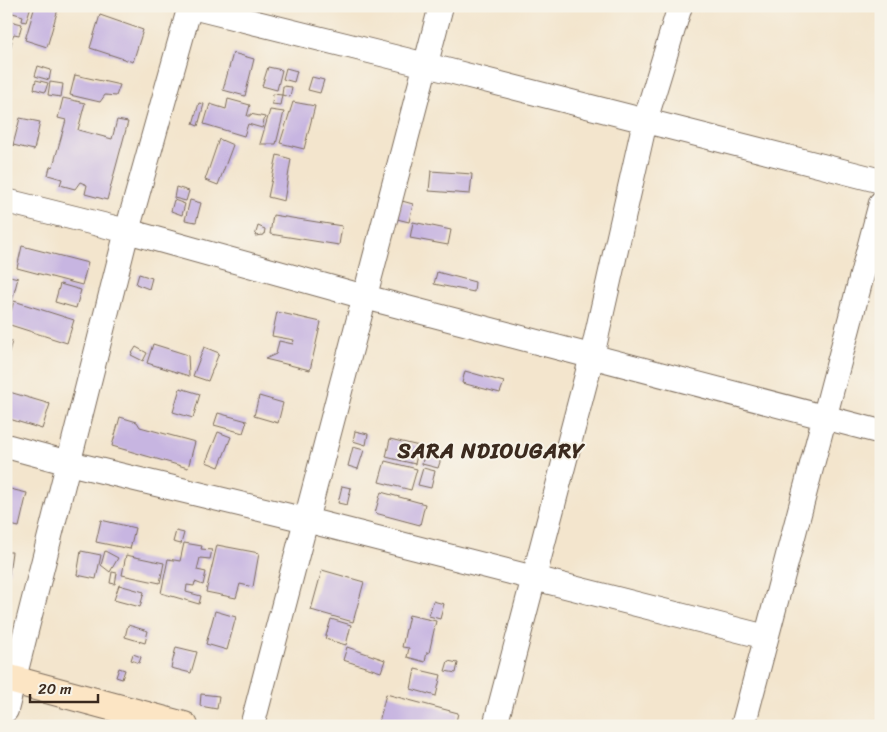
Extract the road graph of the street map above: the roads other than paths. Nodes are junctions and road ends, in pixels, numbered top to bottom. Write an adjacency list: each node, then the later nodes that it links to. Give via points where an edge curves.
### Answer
1 (189, 6): 4 (street); 9 (street)
2 (441, 6): 4 (street)
3 (680, 6): 5 (street)
4 (426, 65): 5 (street); 10 (street)
5 (645, 121): 6 (street); 11 (street)
6 (881, 181)
7 (6, 201): 9 (street)
8 (881, 202): 12 (street)
9 (127, 231): 10 (street); 15 (street)
10 (365, 297): 11 (street); 16 (street)
11 (592, 356): 12 (street); 17 (street)
12 (824, 417): 13 (street); 18 (street)
13 (881, 432)
14 (6, 446): 15 (street)
15 (69, 463): 16 (street); 19 (street)
16 (306, 520): 17 (street); 22 (street)
17 (534, 578): 18 (street); 23 (street)
18 (766, 637): 24 (street)
19 (10, 679): 20 (street); 21 (street)
20 (6, 710)
21 (184, 726)
22 (252, 726)
23 (495, 726)
24 (743, 726)

